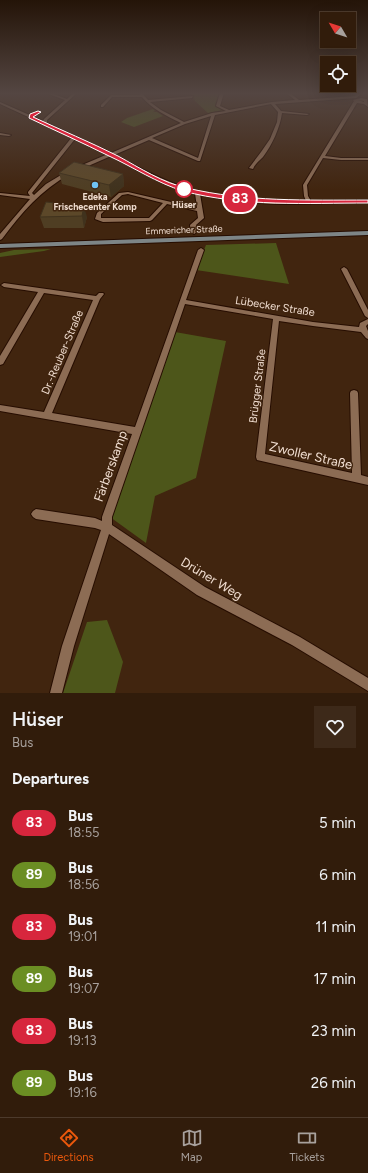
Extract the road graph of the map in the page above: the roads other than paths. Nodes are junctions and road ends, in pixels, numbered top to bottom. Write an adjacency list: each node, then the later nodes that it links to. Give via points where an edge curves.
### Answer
1 (49, 125): 8 (street)
2 (178, 125): 9 (street)
3 (210, 125): 9 (street, via 199,160)
4 (277, 125): 13 (street, via 264,151)
5 (342, 125): 11 (street)
6 (0, 134): 7 (street)
7 (9, 135)
8 (74, 137): 10 (street); 14 (street)
9 (148, 138): 10 (street)
10 (110, 154): 15 (street); 16 (street, via 168,183)
11 (323, 157): 12 (street); 21 (street, via 305,185 306,196)
12 (368, 159)
13 (251, 168)
14 (45, 173): 15 (street); 18 (street, via 30,193)
15 (54, 181): 18 (street)
16 (197, 193): 21 (street, via 271,201); 22 (street)
17 (0, 194): 18 (street)
18 (33, 198): 25 (street)
19 (368, 201): 21 (street)
20 (166, 202): 20 (street, via 126,192 99,214 98,219 150,219); 22 (street)
21 (310, 202)
22 (200, 210): 23 (street, via 201,218 193,225)
23 (194, 232)
24 (368, 233): 26 (main road, Emmericher Straße)
25 (0, 238)
26 (0, 246)
27 (201, 250): 31 (street, Färberskamp)
28 (344, 269): 32 (street)
29 (4, 285): 30 (street, Dr.-Reuber-Straße)
30 (41, 292): 37 (street); 40 (street, Dr.-Reuber-Straße, via 99,296)
31 (184, 302): 33 (street, Lübecker Straße); 41 (street, Färberskamp)
32 (368, 316)
33 (276, 318): 35 (street, Lübecker Straße); 42 (street, Brügger Straße)
34 (368, 321): 35 (street, via 362,325)
35 (363, 330): 36 (street)
36 (368, 336)
37 (0, 362)
38 (354, 393): 43 (street, Zwoller Straße)
39 (0, 408): 40 (street)
40 (46, 415): 41 (street)
41 (137, 431): 46 (street, Färberskamp, via 107,517)
42 (260, 457): 43 (street, Zwoller Straße)
43 (357, 478): 44 (street, Zwoller Straße)
44 (368, 481)
45 (36, 514): 46 (street, Drüner Weg)
46 (107, 527): 47 (street, Drüner Weg, via 201,591 296,641); 48 (street, Färberskamp, via 68,646)
47 (368, 685)
48 (56, 693)

